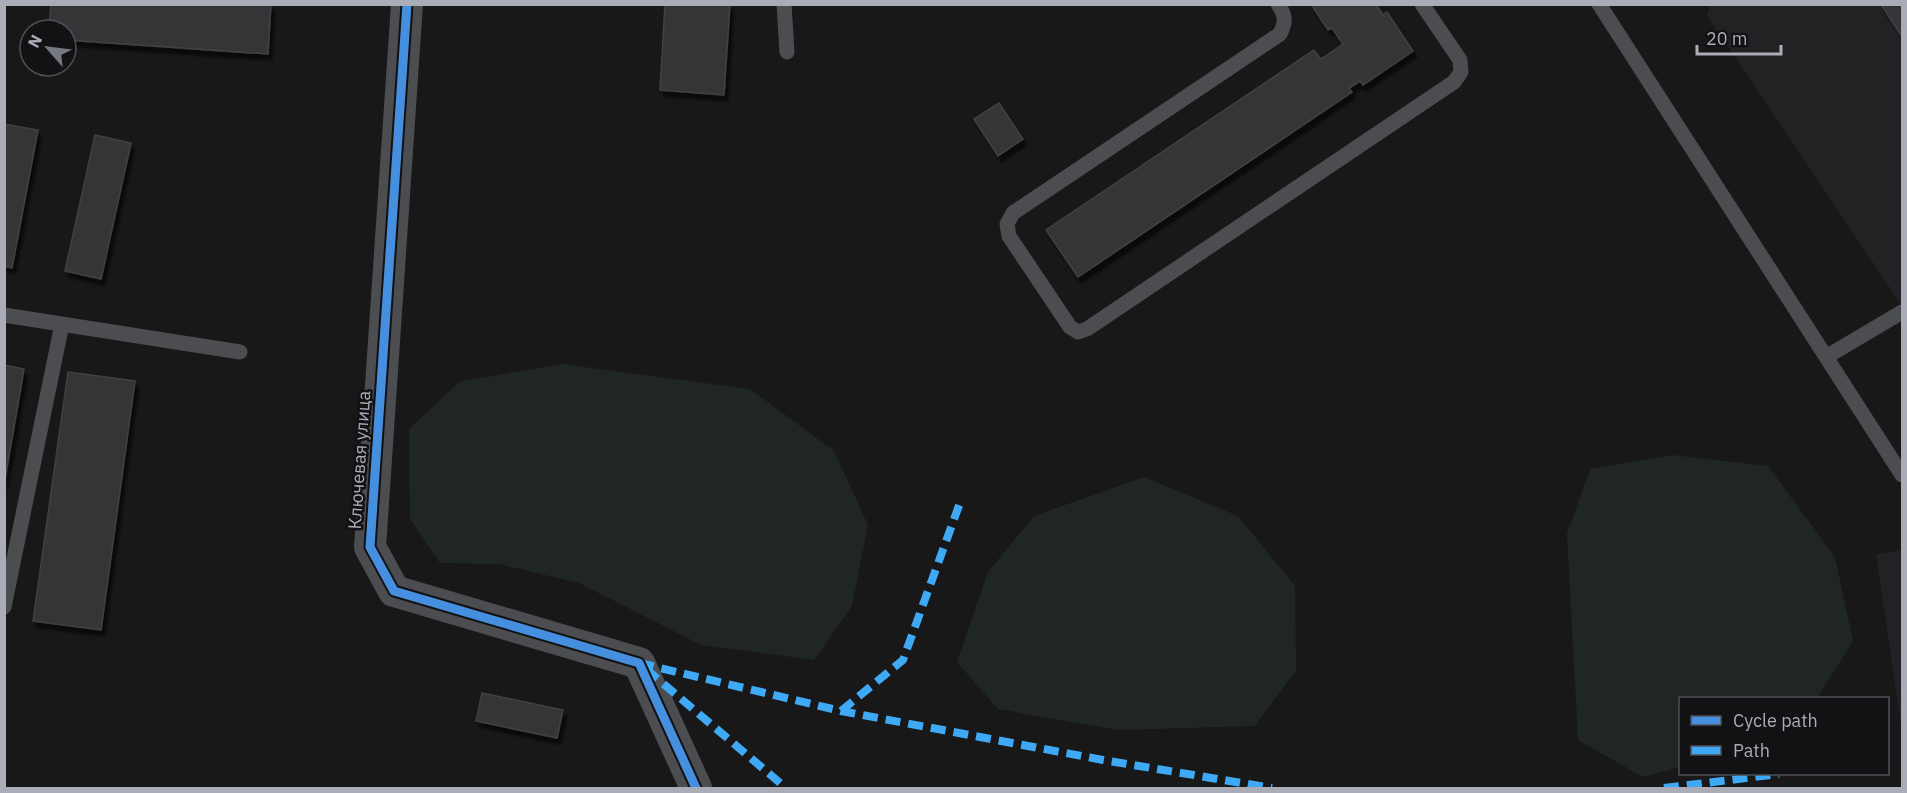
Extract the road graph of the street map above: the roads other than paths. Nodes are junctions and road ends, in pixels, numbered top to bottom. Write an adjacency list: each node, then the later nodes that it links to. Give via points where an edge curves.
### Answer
1 (407, 4): 14 (street, Ключевая улица, via 370,547 394,591 639,663)
2 (784, 4): 6 (lane)
3 (1278, 4): 4 (lane, via 1286,23 1280,34 1013,213 1007,224 1009,236 1070,327 1078,332 1087,329 1454,82 1461,72 1460,60)
4 (1422, 4)
5 (1599, 4): 11 (lane)
6 (787, 52)
7 (1902, 312): 11 (lane)
8 (4, 315): 9 (lane)
9 (62, 324): 10 (lane); 13 (lane)
10 (240, 352)
11 (1826, 357): 12 (lane)
12 (1902, 475)
13 (4, 607)
14 (696, 789)

